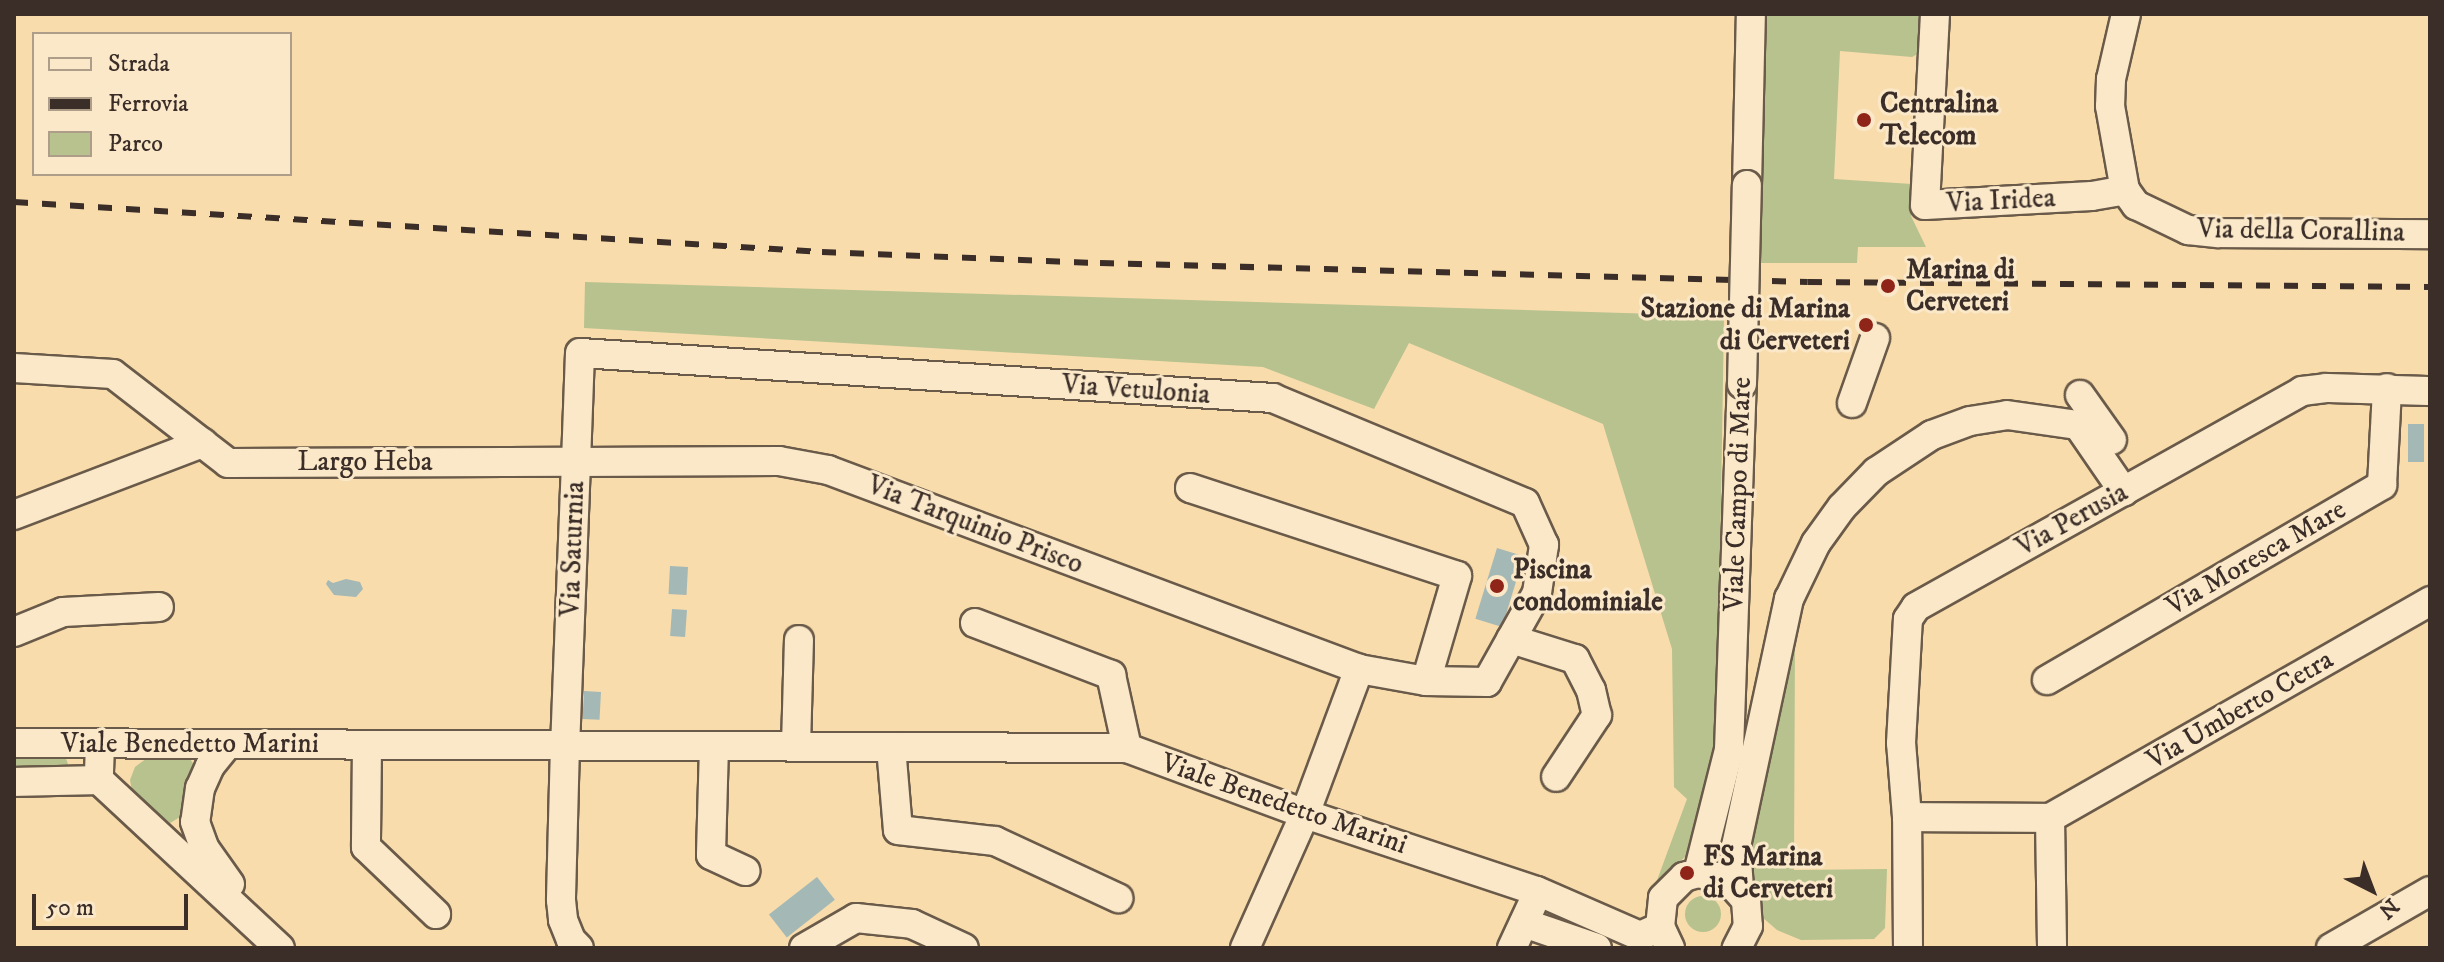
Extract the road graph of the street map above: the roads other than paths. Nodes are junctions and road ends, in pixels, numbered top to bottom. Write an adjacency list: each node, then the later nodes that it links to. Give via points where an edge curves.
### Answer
1 (1751, 14): 36 (street, Viale Campo di Mare, bridge)
2 (1935, 14): 4 (street, Via Iridea, via 1925,205)
3 (2126, 14): 4 (street, via 2110,106)
4 (2125, 190): 5 (street, Via della Corallina, via 2136,205 2188,230)
5 (2430, 234)
6 (1875, 338): 12 (street)
7 (580, 353): 14 (street, Via Saturnia); 22 (street, Via Vetulonia, via 1273,398 1525,503 1544,545 1537,593)
8 (14, 368): 13 (street, Largo Heba, via 113,374)
9 (2387, 388): 10 (street, Via Perusia); 15 (street, Via Perusia, via 2302,391); 25 (street, Via Moresca Mare, via 2382,485)
10 (2430, 391)
11 (2080, 395): 15 (street)
12 (1852, 403)
13 (203, 443): 14 (street, Largo Heba, via 228,463); 17 (street)
14 (576, 462): 24 (street, Via Tarquinio Prisco, via 779,461 828,470); 31 (street, Via Saturnia)
15 (2133, 486): 40 (street, via 2078,425 2007,415 1932,435 1876,472 1816,543 1789,599); 42 (street, Via Perusia, via 1916,607 1908,619 1901,743)
16 (1190, 488): 26 (street, via 1457,576)
17 (14, 515)
18 (2430, 601): 43 (street, Via Umberto Cetra)
19 (159, 607): 21 (street, via 63,612)
20 (975, 623): 35 (street, via 1111,675)
21 (14, 632)
22 (1511, 639): 26 (street, Via Vetulonia, via 1487,682); 37 (street, via 1575,659 1591,690 1597,715)
23 (799, 640): 33 (street)
24 (1359, 669): 26 (street, Via Vetulonia); 41 (street)
25 (2047, 680)
26 (1426, 681)
27 (14, 743): 28 (street, Viale Benedetto Marini)
28 (100, 744): 29 (street, Viale Benedetto Marini); 38 (street)
29 (227, 745): 30 (street, Viale Benedetto Marini); 53 (street, via 200,788 195,822 205,849)
30 (367, 745): 31 (street, Viale Benedetto Marini); 50 (street, via 366,847)
31 (565, 745): 32 (street, Viale Benedetto Marini); 55 (street, Via Saturnia, via 561,900 563,920)
32 (714, 746): 33 (street, Viale Benedetto Marini); 44 (street, via 711,855)
33 (796, 746): 34 (street, Viale Benedetto Marini)
34 (891, 747): 35 (street, Viale Benedetto Marini); 49 (street, via 898,830 995,841)
35 (1127, 748): 41 (street, Viale Benedetto Marini)
36 (1729, 750): 40 (street); 45 (street, Viale Campo di Mare)
37 (1556, 777)
38 (99, 780): 39 (street); 53 (street)
39 (14, 782)
40 (1747, 799): 46 (street, via 1736,846)
41 (1305, 814): 47 (street, Viale Benedetto Marini); 58 (street)
42 (1907, 817): 43 (street); 60 (street, Via Perusia)
43 (2050, 818): 61 (street)
44 (746, 871)
45 (1698, 873): 46 (street, via 1727,879); 52 (street, via 1684,877 1663,898)
46 (1739, 888): 54 (street, via 1749,913)
47 (1537, 891): 51 (street); 52 (street, Viale Benedetto Marini, via 1640,936)
48 (2430, 891): 62 (street)
49 (1118, 898)
50 (436, 914)
51 (1518, 935): 59 (street)
52 (1665, 937)
53 (271, 939)
54 (1746, 945)
55 (579, 948)
56 (804, 948): 57 (street, via 856,918 912,924)
57 (964, 948)
58 (1245, 948)
59 (1597, 948)
60 (1908, 948)
61 (2052, 948)
62 (2331, 948)

